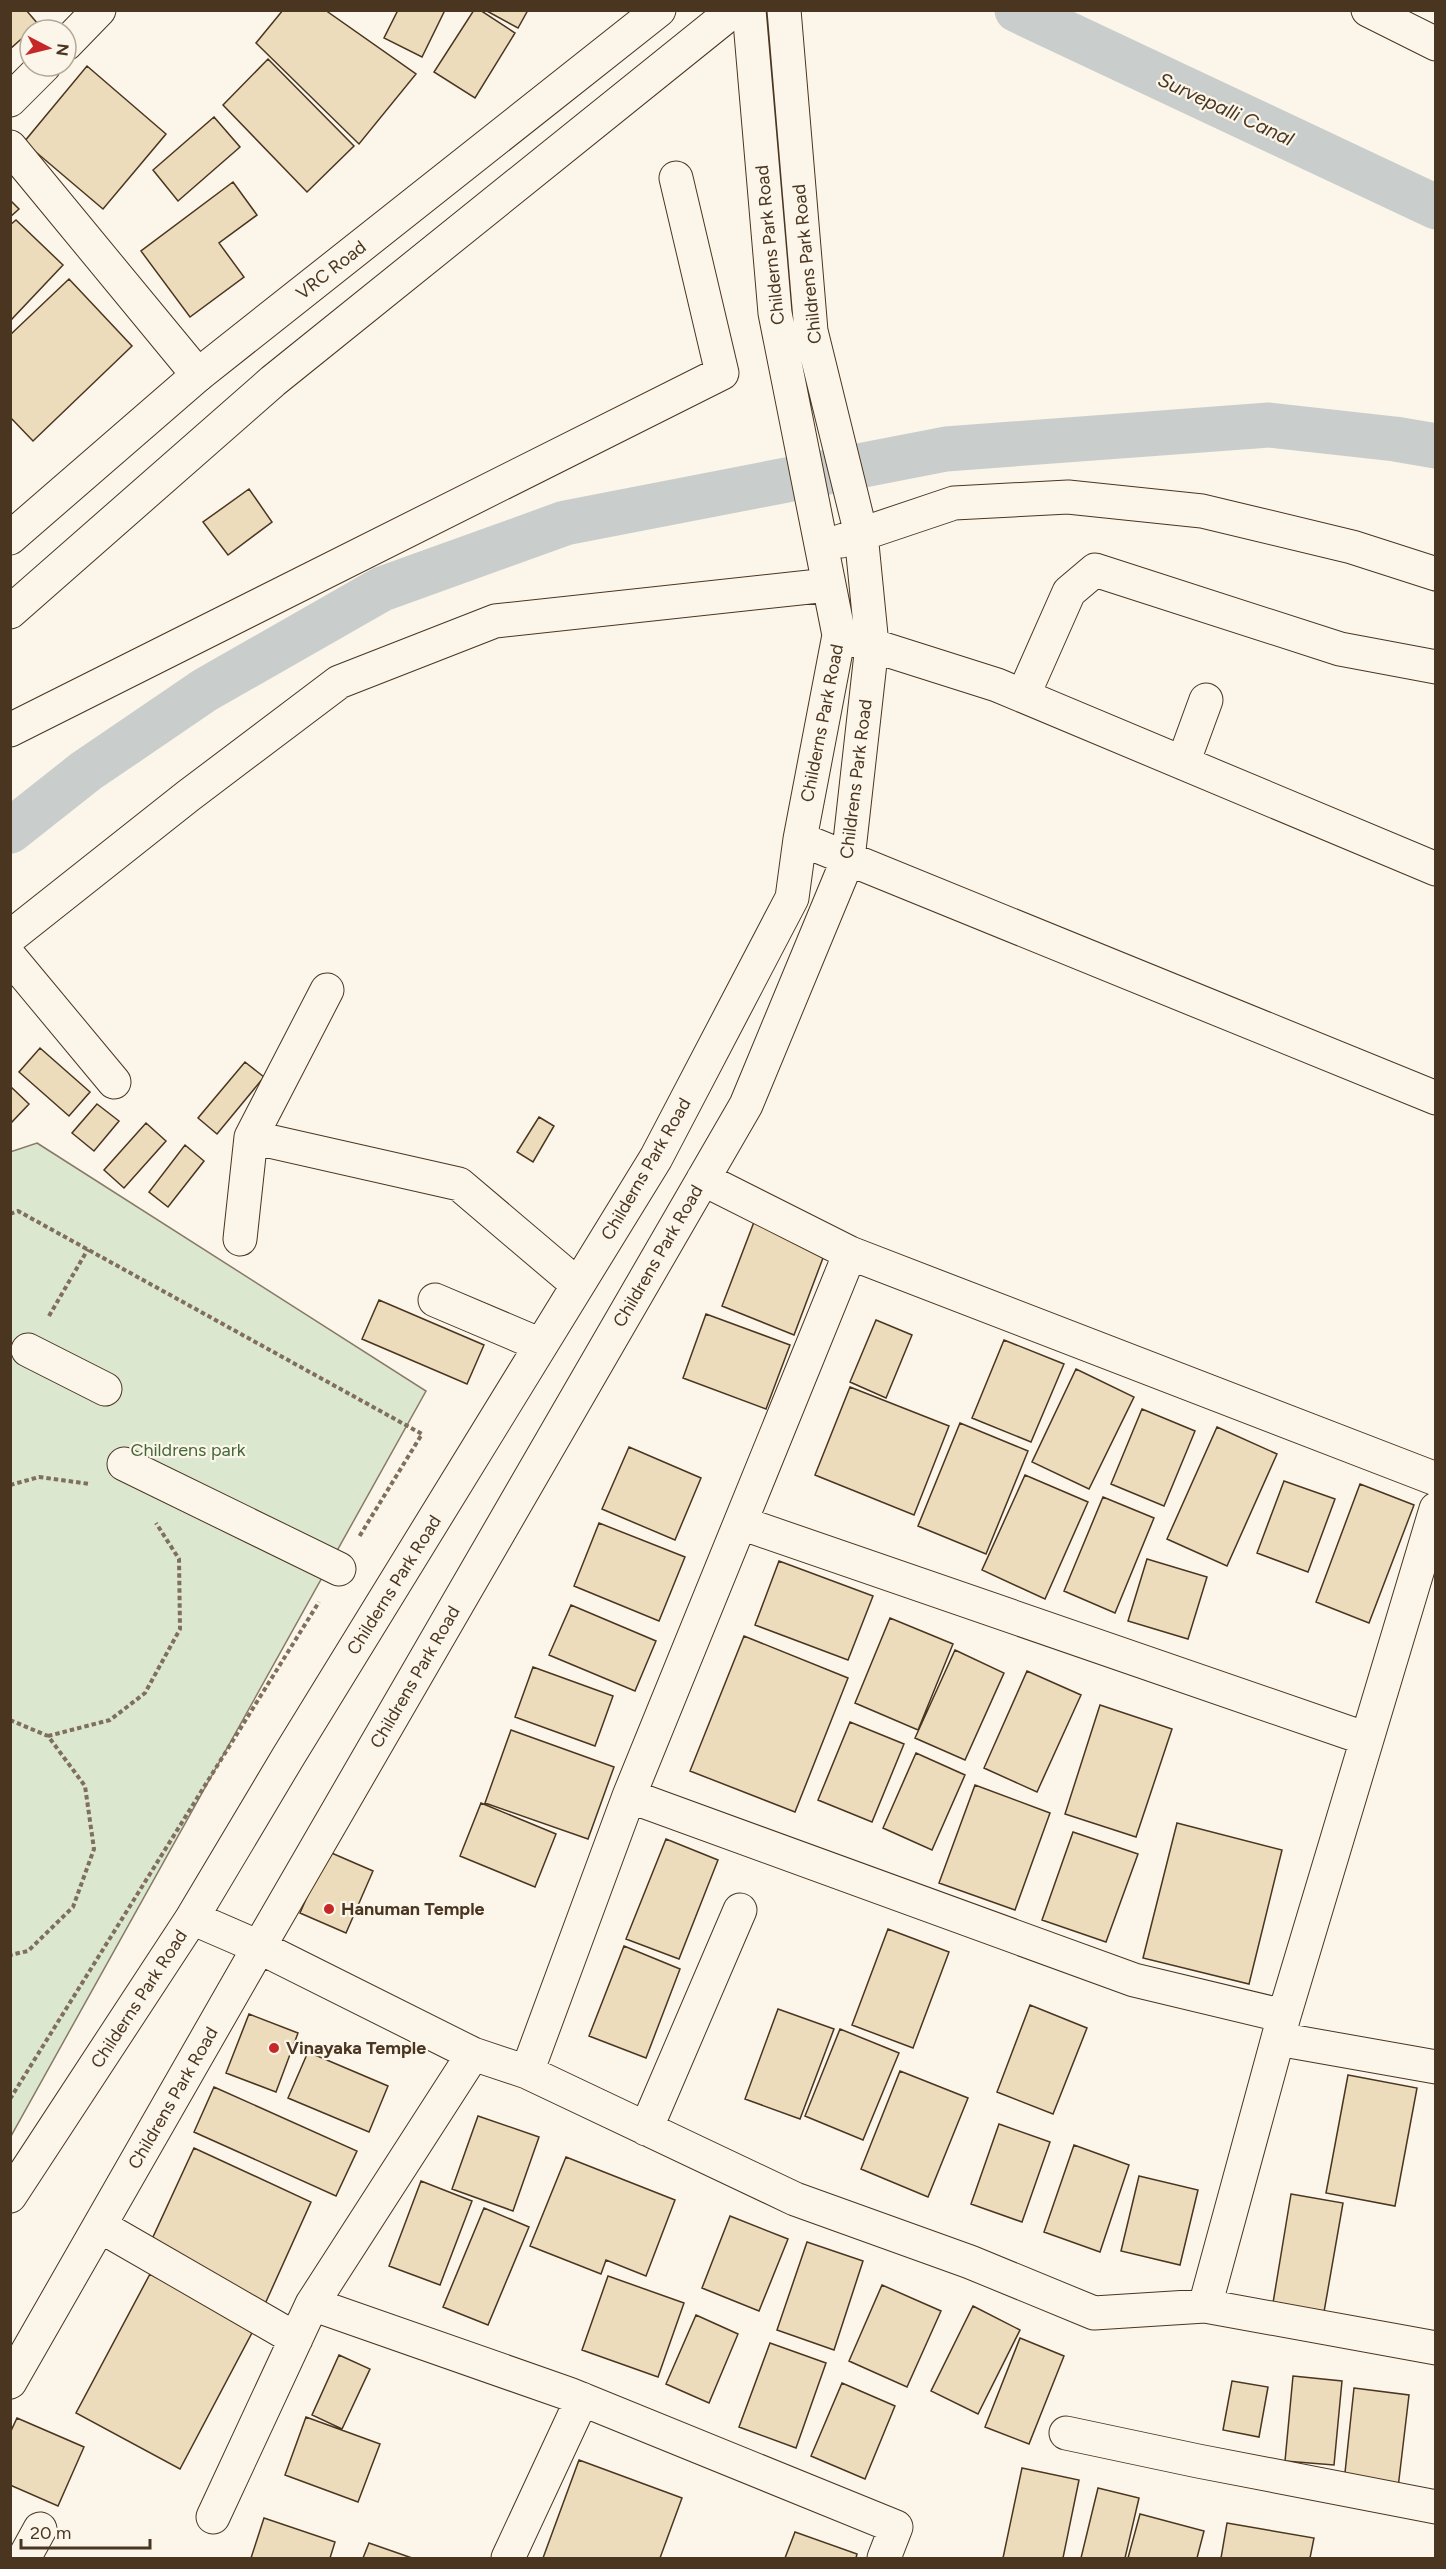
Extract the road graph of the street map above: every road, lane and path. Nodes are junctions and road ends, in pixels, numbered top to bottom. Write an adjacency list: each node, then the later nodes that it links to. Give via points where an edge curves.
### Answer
1 (99, 10): 7 (street)
2 (659, 10): 13 (street, VRC Road)
3 (734, 10): 19 (street, via 273,381)
4 (748, 10): 16 (street, Childerns Park Road, via 775,313)
5 (784, 10): 14 (street, Childrens Park Road, via 811,331)
6 (1368, 10): 8 (street)
7 (78, 32)
8 (1436, 44)
9 (32, 78): 10 (street)
10 (10, 100)
11 (10, 147): 13 (street)
12 (676, 178): 25 (street, via 722,374)
13 (198, 375): 15 (street, VRC Road)
14 (858, 522): 16 (street); 17 (street, via 954,503 1068,497 1202,511 1352,547); 21 (street, Childrens Park Road)
15 (10, 538)
16 (820, 539): 18 (street, Childerns Park Road)
17 (1436, 574)
18 (828, 585): 20 (street, Childerns Park Road); 30 (street, via 495,621 339,682)
19 (10, 612)
20 (839, 635): 21 (street); 27 (street, Childerns Park Road)
21 (872, 645): 23 (street); 28 (street, Childrens Park Road)
22 (1436, 667): 23 (street, via 1340,649 1095,570 1069,592)
23 (1023, 696): 26 (street)
24 (1206, 700): 26 (street)
25 (10, 730)
26 (1183, 763): 29 (street)
27 (800, 839): 28 (street); 40 (street, Childerns Park Road, via 792,898 656,1158)
28 (848, 859): 34 (street); 36 (street, Childrens Park Road, via 746,1105)
29 (1436, 869)
30 (10, 937)
31 (10, 957): 33 (street)
32 (327, 990): 35 (street)
33 (114, 1082)
34 (1436, 1098)
35 (251, 1137): 38 (street); 40 (street, via 459,1184)
36 (703, 1179): 39 (street); 59 (street, Childrens Park Road)
37 (10, 1214): 52 (path, via 18,1211 422,1434)
38 (240, 1239)
39 (850, 1253): 46 (street); 51 (street)
40 (578, 1284): 42 (street, Childerns Park Road)
41 (435, 1300): 42 (street)
42 (541, 1345): 58 (street, Childerns Park Road)
43 (28, 1350): 44 (street)
44 (105, 1389)
45 (124, 1464): 52 (street)
46 (1436, 1479)
47 (93, 1484): 48 (path, via 39,1477)
48 (10, 1485)
49 (1436, 1509): 55 (street)
50 (155, 1522): 54 (path, via 179,1559 180,1629 145,1693 110,1720)
51 (741, 1522): 55 (street); 56 (street)
52 (339, 1569): 65 (path)
53 (10, 1720): 54 (path)
54 (48, 1736): 60 (path, via 85,1786 94,1849 73,1907 28,1950)
55 (1367, 1739): 61 (street)
56 (629, 1796): 61 (street, via 1134,1980); 64 (street)
57 (740, 1910): 66 (street)
58 (192, 1918): 59 (street); 67 (street, Childerns Park Road)
59 (259, 1947): 62 (street); 68 (street, Childrens Park Road)
60 (10, 1955)
61 (1281, 2027): 63 (street); 70 (street)
62 (472, 2054): 64 (street); 69 (street)
63 (1436, 2067)
64 (527, 2072): 66 (street)
65 (10, 2099)
66 (646, 2129): 70 (street, via 795,2199 970,2262 1094,2313)
67 (10, 2196)
68 (100, 2226): 71 (street); 73 (street, Childrens Park Road)
69 (312, 2304): 71 (street); 74 (street)
70 (1205, 2306): 72 (street)
71 (296, 2339): 77 (street)
72 (1436, 2348)
73 (10, 2382)
74 (582, 2399): 80 (street); 81 (street, via 896,2528)
75 (1066, 2433): 76 (street)
76 (1436, 2507)
77 (213, 2517)
78 (40, 2529): 79 (street)
79 (24, 2559)
80 (508, 2559)
81 (884, 2559)

